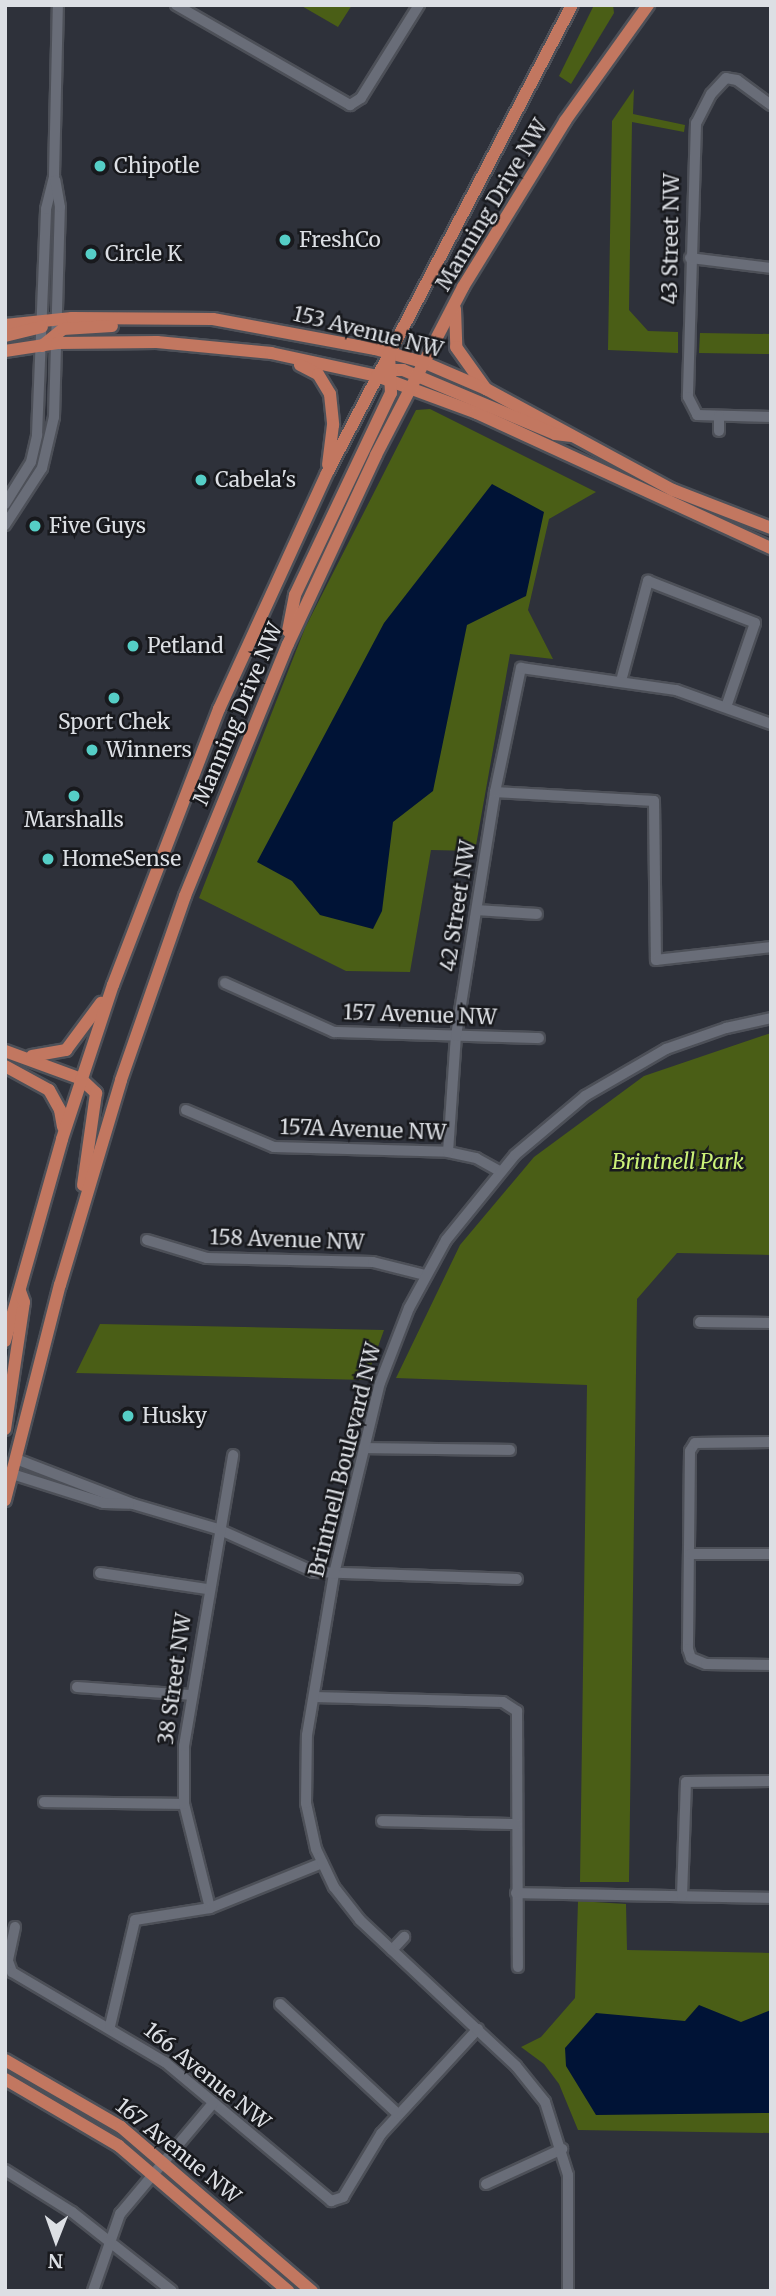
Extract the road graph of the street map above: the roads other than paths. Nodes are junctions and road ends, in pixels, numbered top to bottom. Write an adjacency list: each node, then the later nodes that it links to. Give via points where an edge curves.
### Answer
1 (58, 5): 7 (street)
2 (176, 5): 3 (street, via 350,104 361,98)
3 (419, 5)
4 (572, 5): 18 (main road, Manning Drive NW)
5 (648, 5): 10 (main road, Manning Drive NW, via 565,121)
6 (771, 105): 8 (street, 43 Street NW, via 730,78 711,94 695,131)
7 (54, 177): 11 (street, via 46,209); 13 (street, via 60,207)
8 (690, 258): 9 (street); 24 (street, 43 Street NW, via 688,397 693,412)
9 (771, 268)
10 (463, 287): 19 (main road, Manning Drive NW); 23 (main road, via 454,310 454,340)
11 (43, 323): 12 (main road, 153 Avenue NW); 13 (main road, 153 Avenue NW); 14 (main road); 15 (street)
12 (5, 325)
13 (57, 331): 15 (main road); 17 (main road, 153 Avenue NW); 18 (main road, 153 Avenue NW, via 213,319 302,332); 30 (street, via 48,453 35,483)
14 (5, 336)
15 (41, 346): 16 (main road); 29 (street, via 35,448)
16 (5, 351)
17 (271, 353): 21 (main road, 153 Avenue NW); 28 (main road, via 312,370 330,394)
18 (389, 353): 19 (main road, 153 Avenue NW); 20 (main road); 21 (main road, Manning Drive NW)
19 (423, 362): 22 (main road, Manning Drive NW); 23 (main road, 153 Avenue NW)
20 (392, 375): 21 (main road); 22 (main road); 33 (main road, via 387,402 295,595)
21 (377, 376): 28 (main road, Manning Drive NW)
22 (413, 381): 27 (main road, via 555,434); 32 (main road, 153 Avenue NW); 33 (main road, Manning Drive NW)
23 (486, 389): 27 (main road, 153 Avenue NW)
24 (719, 416): 25 (street); 26 (street)
25 (771, 417)
26 (719, 431)
27 (580, 437): 31 (main road, 153 Avenue NW, via 673,490)
28 (327, 473): 42 (main road, Manning Drive NW, via 214,721)
29 (5, 504)
30 (5, 525)
31 (771, 528)
32 (771, 548)
33 (283, 657): 54 (main road, Manning Drive NW, via 203,849 136,1034)
34 (621, 681): 35 (street, via 676,690); 35 (street, via 648,581 755,623); 37 (street, 42 Street NW, via 521,668)
35 (726, 707): 36 (street)
36 (771, 724)
37 (495, 792): 38 (street, 42 Street NW); 40 (street, via 654,801 656,960)
38 (477, 910): 39 (street); 44 (street, 42 Street NW)
39 (537, 914)
40 (771, 947)
41 (225, 983): 44 (street, 157 Avenue NW, via 334,1032)
42 (113, 985): 47 (main road, via 66,1050 44,1056); 49 (main road, Manning Drive NW)
43 (771, 1018): 53 (street, Brintnell Boulevard NW, via 706,1033 635,1065 558,1116)
44 (456, 1036): 45 (street, 157 Avenue NW); 52 (street, 42 Street NW)
45 (539, 1038)
46 (5, 1051): 47 (main road)
47 (20, 1055): 49 (main road)
48 (5, 1066): 51 (main road, via 49,1090 64,1121)
49 (82, 1079): 51 (main road, Manning Drive NW); 54 (main road, via 96,1093 97,1106 84,1165)
50 (186, 1110): 52 (street, 157A Avenue NW, via 274,1147)
51 (62, 1139): 57 (main road, Manning Drive NW)
52 (448, 1152): 53 (street, 157A Avenue NW, via 475,1158)
53 (499, 1171): 56 (street, Brintnell Boulevard NW)
54 (82, 1206): 66 (main road, Manning Drive NW)
55 (147, 1240): 56 (street, 158 Avenue NW, via 207,1258 363,1261)
56 (425, 1275): 63 (street, Brintnell Boulevard NW, via 387,1364)
57 (19, 1288): 60 (main road, Manning Drive NW); 61 (main road, via 24,1302)
58 (700, 1322): 59 (street)
59 (771, 1323)
60 (5, 1341)
61 (5, 1429)
62 (771, 1443): 70 (street, via 695,1443 690,1451)
63 (364, 1448): 64 (street); 73 (street, Brintnell Boulevard NW)
64 (510, 1450)
65 (233, 1455): 69 (street, 38 Street NW)
66 (10, 1466): 67 (main road, Manning Drive NW); 68 (street); 68 (street, via 104,1503)
67 (5, 1500)
68 (133, 1504): 69 (street)
69 (218, 1529): 73 (street, via 304,1569); 75 (street, 38 Street NW)
70 (690, 1554): 71 (street); 76 (street, via 691,1658 706,1664)
71 (771, 1554)
72 (100, 1573): 75 (street)
73 (334, 1574): 74 (street); 79 (street, Brintnell Boulevard NW)
74 (517, 1579)
75 (207, 1589): 78 (street, 38 Street NW)
76 (771, 1665)
77 (77, 1687): 78 (street)
78 (190, 1695): 82 (street, 38 Street NW)
79 (314, 1697): 84 (street, via 503,1702 514,1706 519,1721); 85 (street, Brintnell Boulevard NW, via 304,1785)
80 (771, 1782): 87 (street, via 689,1779 684,1794)
81 (44, 1802): 82 (street)
82 (184, 1804): 89 (street, 38 Street NW)
83 (382, 1821): 84 (street)
84 (517, 1824): 86 (street)
85 (321, 1864): 89 (street); 92 (street, Brintnell Boulevard NW, via 351,1911)
86 (516, 1893): 87 (street); 93 (street)
87 (682, 1896): 88 (street)
88 (771, 1898)
89 (210, 1908): 95 (street, via 135,1920)
90 (15, 1927): 95 (street, 166 Avenue NW, via 9,1969)
91 (404, 1937): 92 (street)
92 (392, 1950): 96 (street, Brintnell Boulevard NW)
93 (518, 1967)
94 (280, 2004): 100 (street)
95 (110, 2025): 99 (street, 166 Avenue NW, via 165,2062)
96 (478, 2029): 100 (street); 101 (street, Brintnell Boulevard NW, via 531,2082 545,2102)
97 (5, 2060): 102 (main road, 167 Avenue NW, via 103,2114)
98 (5, 2079): 102 (main road, 167 Avenue NW)
99 (213, 2103): 100 (street, 166 Avenue NW, via 322,2198 337,2201); 102 (street)
100 (398, 2113)
101 (562, 2148): 104 (street); 110 (street, Brintnell Boulevard NW, via 570,2202)
102 (158, 2167): 105 (street, via 120,2214); 108 (main road, 167 Avenue NW); 109 (main road, 167 Avenue NW)
103 (5, 2170): 105 (street)
104 (486, 2184)
105 (108, 2240): 106 (street); 107 (street)
106 (93, 2291)
107 (172, 2291)
108 (288, 2291)
109 (312, 2291)
110 (568, 2291)

